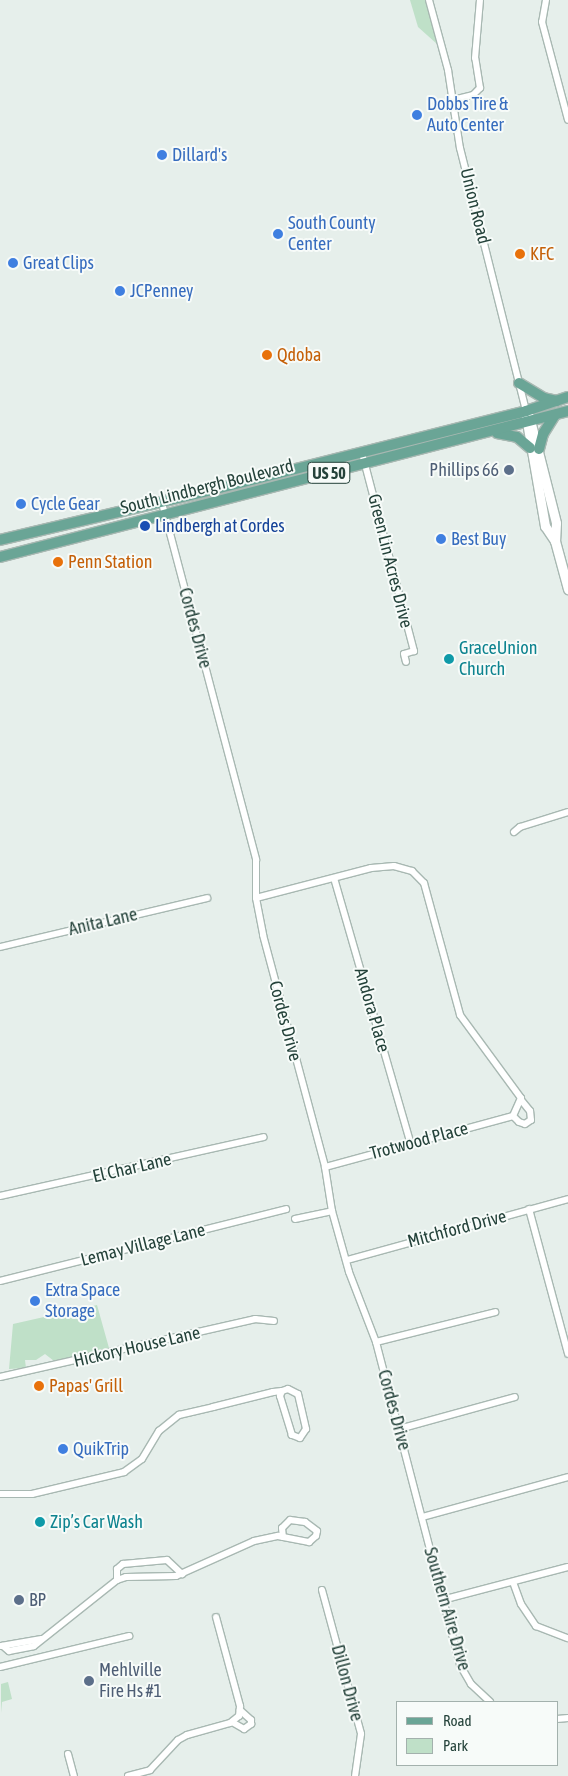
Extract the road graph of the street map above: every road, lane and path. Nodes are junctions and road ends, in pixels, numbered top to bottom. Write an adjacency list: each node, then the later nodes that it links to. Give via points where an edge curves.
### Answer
1 (429, 0): 4 (street, Union Road)
2 (480, 0): 4 (street, via 475,58 480,88 474,95)
3 (546, 0): 5 (street, via 542,22)
4 (453, 100): 6 (street, Union Road, via 460,148)
5 (568, 120)
6 (520, 383): 7 (main road, via 538,395); 9 (street, Union Road)
7 (563, 399): 9 (main road, South Lindbergh Boulevard / US 50)
8 (568, 410): 10 (main road, South Lindbergh Boulevard / US 50)
9 (526, 411): 11 (main road, Union Road); 14 (main road, South Lindbergh Boulevard / US 50)
10 (555, 415): 11 (main road, South Lindbergh Boulevard / US 50); 13 (main road)
11 (529, 423): 12 (main road, South Lindbergh Boulevard / US 50); 13 (main road, Union Road)
12 (494, 432): 13 (main road, via 517,437); 15 (main road, South Lindbergh Boulevard / US 50)
13 (535, 449): 20 (main road, Union Road, via 556,523 555,541)
14 (362, 453): 15 (street, Green Lin Acres Drive); 16 (main road, South Lindbergh Boulevard / US 50)
15 (365, 464): 17 (main road, South Lindbergh Boulevard / US 50); 22 (street, Green Lin Acres Drive, via 414,651 404,654)
16 (162, 503): 17 (street, Cordes Drive); 18 (main road, South Lindbergh Boulevard / US 50)
17 (165, 514): 19 (main road, South Lindbergh Boulevard / US 50); 27 (street, Cordes Drive, via 256,860)
18 (0, 540)
19 (0, 557)
20 (564, 562): 21 (main road, Union Road)
21 (568, 588)
22 (406, 662)
23 (568, 812): 24 (street, via 520,826)
24 (514, 832)
25 (334, 878): 27 (street); 29 (street, via 394,866 412,871 424,883 457,1010); 32 (street, Andora Place)
26 (207, 898): 28 (street, Anita Lane)
27 (256, 898): 33 (street, Cordes Drive)
28 (0, 946)
29 (521, 1100): 30 (street); 30 (street, Trotwood Place, via 530,1111 531,1120 525,1124)
30 (513, 1116): 32 (street, Trotwood Place)
31 (262, 1137): 34 (street, El Char Lane)
32 (410, 1142): 33 (street, Trotwood Place)
33 (325, 1167): 38 (street, Cordes Drive)
34 (0, 1196)
35 (568, 1199): 37 (street, Mitchford Drive)
36 (286, 1209): 41 (street, Lemay Village Lane)
37 (529, 1209): 40 (street, Mitchford Drive); 45 (street)
38 (332, 1211): 39 (street); 40 (street, Cordes Drive)
39 (295, 1219)
40 (346, 1260): 44 (street, Cordes Drive)
41 (0, 1281)
42 (495, 1312): 44 (street)
43 (274, 1322): 46 (street, Hickory House Lane, via 255,1319)
44 (376, 1342): 49 (street, Cordes Drive)
45 (568, 1354)
46 (0, 1377)
47 (282, 1390): 47 (street, via 292,1389 298,1394 306,1428 300,1438 292,1435 280,1396); 51 (street, via 179,1415 159,1431 142,1460 124,1472 32,1494)
48 (515, 1398): 49 (street)
49 (399, 1429): 52 (street, Cordes Drive)
50 (568, 1477): 52 (street)
51 (0, 1494)
52 (422, 1517): 53 (street, Cordes Drive)
53 (426, 1536): 60 (street, Southern Aire Drive)
54 (283, 1537): 54 (street, via 309,1542 317,1530 305,1522 290,1520 282,1528); 56 (street, via 254,1541)
55 (568, 1567): 58 (street)
56 (182, 1574): 57 (street); 57 (street, via 167,1560 123,1564 117,1569)
57 (117, 1580): 64 (street, via 34,1646 9,1651)
58 (513, 1582): 60 (street); 63 (street, via 520,1604 536,1626)
59 (322, 1590): 72 (street, Dillon Drive, via 361,1734)
60 (442, 1600): 66 (street, Southern Aire Drive, via 462,1670)
61 (216, 1617): 67 (street)
62 (129, 1636): 65 (street)
63 (568, 1638)
64 (1, 1646)
65 (0, 1667)
66 (489, 1701)
67 (240, 1710): 68 (street); 68 (street, via 251,1724 244,1729)
68 (232, 1722): 71 (street, via 187,1735 178,1740 150,1770)
69 (68, 1754): 70 (street)
70 (74, 1776)
71 (128, 1776)
72 (355, 1776)

